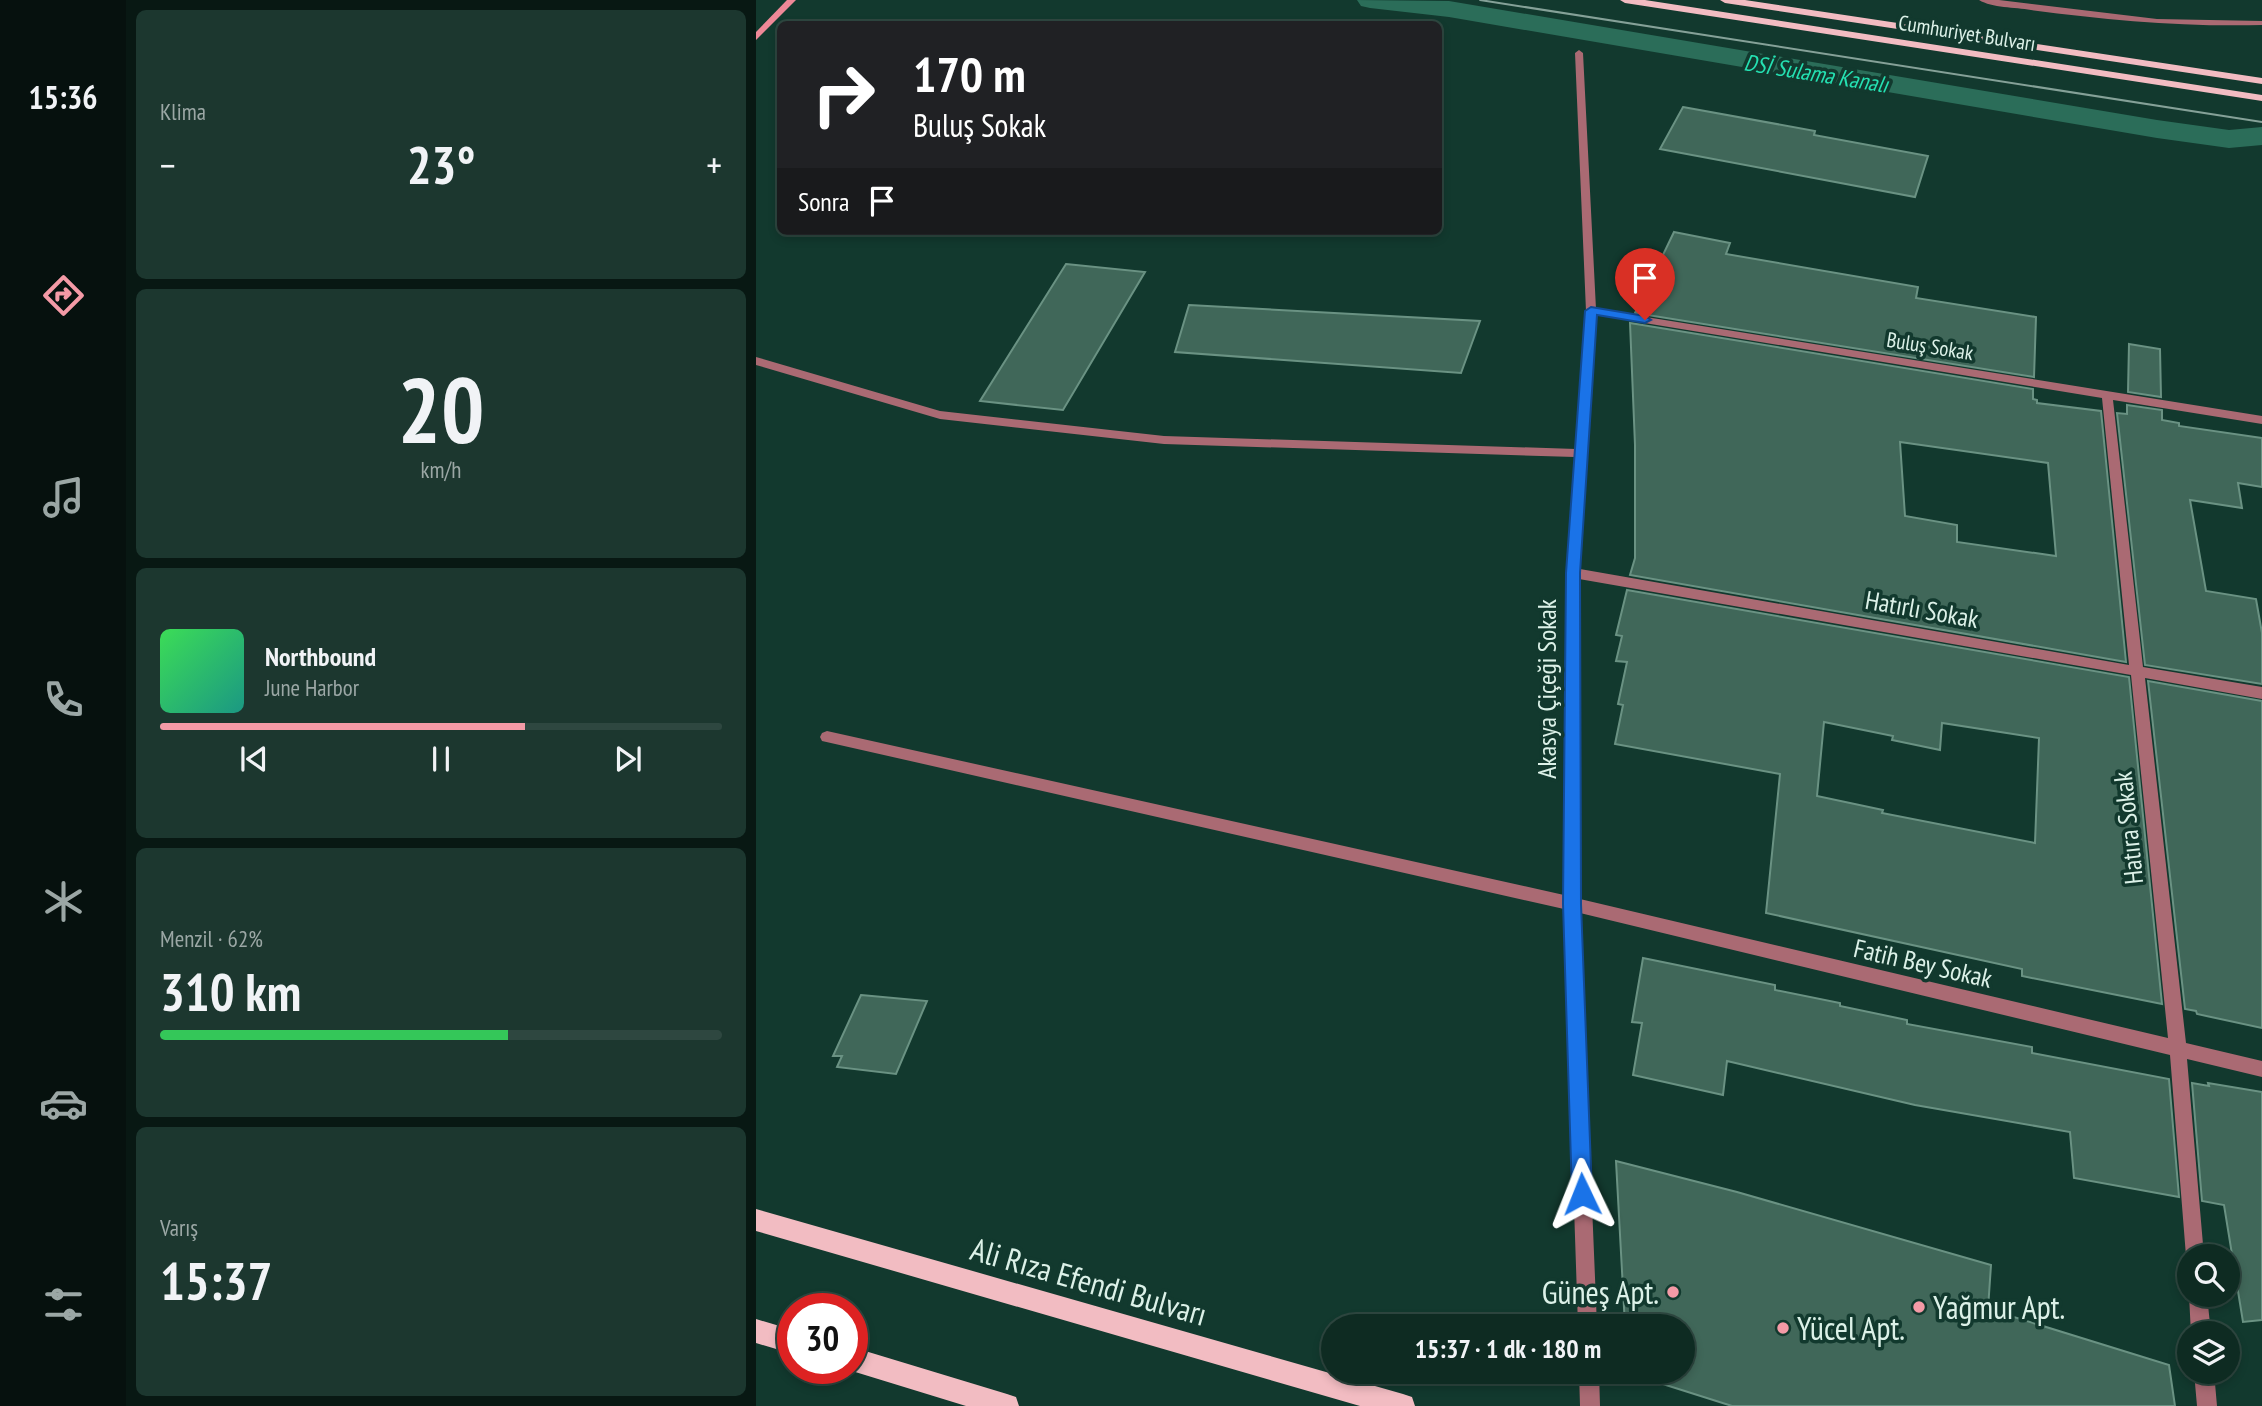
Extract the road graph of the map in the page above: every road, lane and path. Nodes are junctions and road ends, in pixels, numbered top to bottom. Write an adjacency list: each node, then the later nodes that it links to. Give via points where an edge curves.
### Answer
1 (792, 0): 6 (main road)
2 (1625, 0): 9 (main road, Cumhuriyet Bulvarı)
3 (1725, 0): 8 (main road, Cumhuriyet Bulvarı)
4 (1983, 0): 5 (street, via 2099,17)
5 (2262, 23)
6 (756, 37)
7 (1579, 53): 10 (street, Akasya Çiçeği Sokak)
8 (2262, 81)
9 (2262, 97)
10 (1591, 311): 12 (street, Buluş Sokak); 14 (street, Akasya Çiçeği Sokak)
11 (756, 360): 14 (street, via 940,415 1164,440)
12 (2106, 394): 13 (street, Buluş Sokak); 16 (street, Hatıra Sokak)
13 (2262, 420)
14 (1581, 453): 15 (street, Akasya Çiçeği Sokak)
15 (1573, 573): 16 (street, Hatırlı Sokak); 19 (street, Akasya Çiçeği Sokak)
16 (2137, 669): 17 (street, Hatırlı Sokak); 20 (street, Hatıra Sokak)
17 (2262, 693)
18 (827, 737): 19 (street, Fatih Bey Sokak)
19 (1572, 904): 20 (street, Fatih Bey Sokak); 24 (street, Akasya Çiçeği Sokak)
20 (2178, 1049): 21 (street, Fatih Bey Sokak); 23 (street, Hatıra Sokak)
21 (2262, 1069)
22 (756, 1220): 31 (main road, Ali Rıza Efendi Bulvarı)
23 (2194, 1244)
24 (1587, 1314)
25 (756, 1331): 26 (main road)
26 (777, 1337)
27 (868, 1365): 30 (main road)
28 (1589, 1384): 32 (street)
29 (2205, 1384): 33 (street)
30 (1007, 1406)
31 (1404, 1406)
32 (1590, 1406)
33 (2207, 1406)

